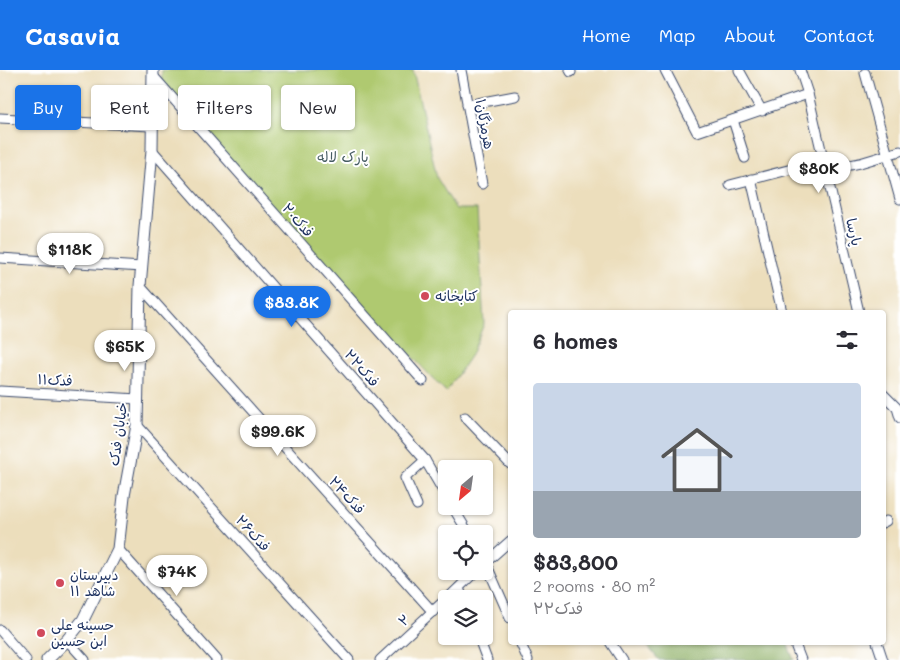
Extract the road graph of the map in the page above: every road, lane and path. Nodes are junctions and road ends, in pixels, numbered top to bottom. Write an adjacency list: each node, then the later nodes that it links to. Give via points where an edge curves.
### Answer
1 (461, 70): 9 (street, هرمزگان۱)
2 (665, 70): 12 (street, via 697,132)
3 (739, 70): 10 (street)
4 (800, 70): 7 (street, پارسا)
5 (154, 73): 29 (street, فدک۲۰)
6 (865, 73): 17 (street)
7 (808, 94): 10 (street); 19 (street, پارسا)
8 (515, 96): 9 (street)
9 (467, 105): 21 (street, هرمزگان۱)
10 (762, 110): 12 (street)
11 (0, 118): 13 (street)
12 (732, 120): 18 (street)
13 (91, 123)
14 (150, 130): 15 (street, خیابان فدک)
15 (152, 150): 25 (street, خیابان فدک); 37 (street, فدک۲۲)
16 (900, 151): 17 (street)
17 (886, 155): 19 (street); 23 (street)
18 (745, 158)
19 (825, 165): 20 (street); 28 (street, پارسا)
20 (752, 179): 22 (street); 27 (street)
21 (482, 184)
22 (730, 184)
23 (900, 199)
24 (0, 258): 25 (street)
25 (142, 267): 26 (street, خیابان فدک)
26 (140, 286): 32 (street, خیابان فدک); 48 (street, فدک۲۴)
27 (782, 310)
28 (859, 310)
29 (423, 381)
30 (0, 391): 32 (street, فدک۱۱)
31 (886, 397): 33 (street)
32 (138, 399): 36 (street, خیابان فدک)
33 (898, 408): 35 (street)
34 (465, 416): 38 (street)
35 (900, 418)
36 (137, 425): 42 (street, خیابان فدک); 62 (street, فدک۲۶)
37 (425, 460): 39 (street, فدک۲۲); 40 (street, via 405,478)
38 (508, 462)
39 (438, 482)
40 (417, 505)
41 (508, 543): 43 (street)
42 (118, 549): 51 (street, خیابان فدک, via 92,605); 61 (street)
43 (493, 555)
44 (467, 580): 46 (street, ۲)
45 (492, 580): 49 (street)
46 (459, 588)
47 (438, 607): 48 (street, ۲)
48 (433, 612): 63 (street, ۲)
49 (508, 614)
50 (0, 630): 58 (street)
51 (67, 640): 59 (street, خیابان فدک); 60 (street)
52 (481, 645): 57 (street)
53 (521, 645): 65 (street)
54 (612, 645): 66 (street)
55 (795, 645): 67 (street)
56 (877, 645): 68 (street)
57 (486, 658): 64 (street)
58 (26, 660)
59 (46, 660)
60 (85, 660)
61 (217, 660)
62 (349, 660)
63 (380, 660)
64 (476, 660)
65 (528, 660)
66 (622, 660)
67 (801, 660)
68 (883, 660)

